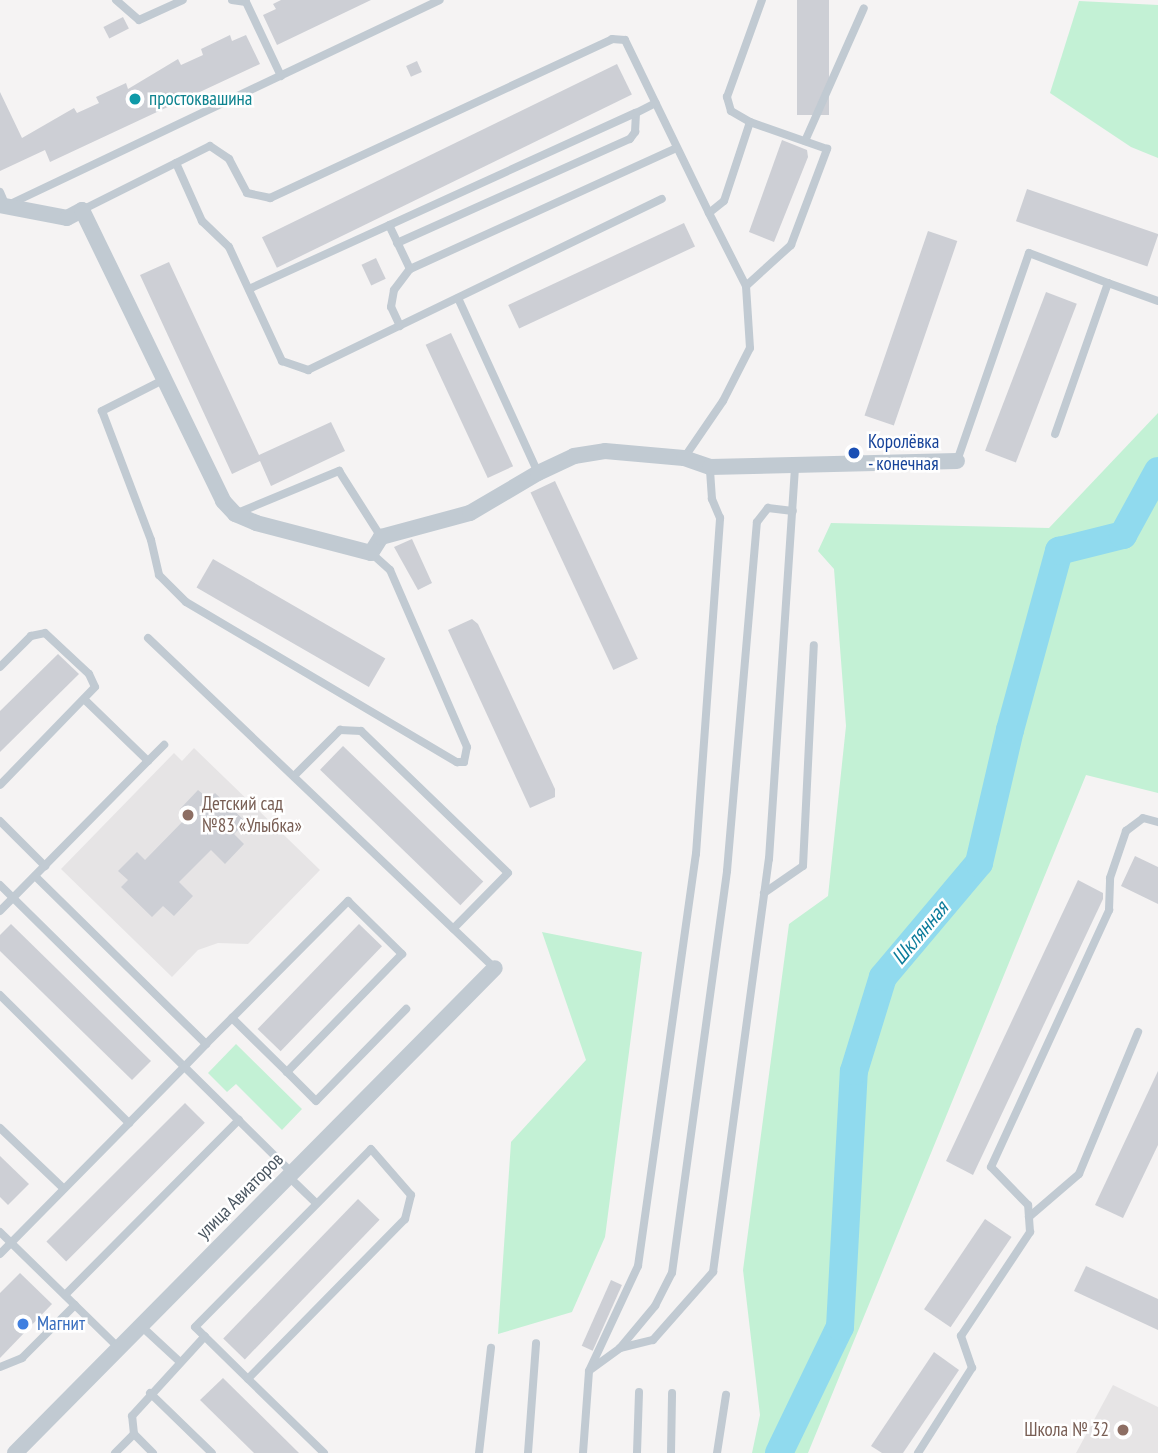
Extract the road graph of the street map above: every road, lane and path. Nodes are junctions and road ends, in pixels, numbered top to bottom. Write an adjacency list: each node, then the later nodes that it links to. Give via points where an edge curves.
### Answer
1 (116, 0): 2 (lane, via 139,20)
2 (183, 0)
3 (232, 0): 7 (lane, via 246,2)
4 (440, 0): 7 (lane)
5 (762, 0): 10 (lane, via 727,96 731,111)
6 (864, 8): 11 (lane)
7 (281, 76): 15 (lane)
8 (656, 103): 9 (lane); 12 (lane); 13 (lane, via 625,40 612,39 270,198 247,193 229,159 210,146)
9 (636, 113): 18 (lane); 19 (lane, via 630,139)
10 (750, 122): 11 (lane); 17 (lane, via 724,201)
11 (805, 141): 22 (lane, via 827,149 791,244)
12 (677, 148): 17 (lane); 20 (lane)
13 (176, 163): 16 (lane); 23 (lane, via 202,221 229,247)
14 (662, 199): 24 (lane)
15 (2, 201): 16 (street, via 66,218)
16 (82, 210): 27 (street)
17 (709, 214): 22 (lane)
18 (389, 225): 19 (lane); 23 (lane)
19 (397, 243): 20 (lane)
20 (410, 269): 26 (lane, via 394,290 391,307)
21 (1108, 283): 25 (lane); 28 (lane); 30 (lane, via 1030,254)
22 (746, 286): 29 (lane, via 750,348 723,401)
23 (249, 289): 26 (lane, via 282,361 308,370)
24 (458, 298): 26 (lane); 33 (lane)
25 (1158, 300)
26 (400, 326)
27 (164, 379): 35 (street, via 223,501); 37 (lane, via 102,411 151,540 159,575 186,602 464,762 467,747 390,570)
28 (1055, 434)
29 (684, 458): 32 (street); 33 (street, via 605,451 574,456)
30 (957, 461): 31 (street)
31 (795, 465): 32 (street); 34 (lane)
32 (710, 467): 83 (lane, via 712,499 720,518 695,854 638,1266)
33 (538, 473): 36 (street, via 470,513)
34 (793, 511): 51 (lane); 80 (lane, via 768,508 757,522 727,872 672,1273 655,1306)
35 (235, 514): 36 (lane, via 339,471); 37 (street)
36 (381, 537): 37 (street)
37 (371, 553)
38 (148, 638): 44 (lane)
39 (814, 645): 51 (lane, via 803,866)
40 (0, 667): 41 (lane, via 31,636 45,632 94,680 95,687)
41 (85, 699): 43 (lane); 45 (lane)
42 (163, 745): 43 (lane)
43 (148, 761): 48 (lane)
44 (295, 775): 54 (lane); 54 (lane, via 340,730 352,727 361,731 508,873)
45 (0, 785)
46 (0, 821): 48 (lane)
47 (1158, 822): 69 (lane, via 1143,818 1126,831 1110,878 1109,910 991,1167 1028,1205)
48 (45, 866): 49 (lane)
49 (35, 876): 52 (lane); 60 (lane)
50 (0, 885): 52 (lane)
51 (764, 892): 80 (lane, via 713,1272 653,1340)
52 (13, 898): 53 (lane); 61 (lane)
53 (0, 911)
54 (453, 929): 55 (lane)
55 (495, 968): 66 (street, улица Авиаторов)
56 (0, 995): 64 (lane)
57 (406, 1009): 62 (lane, via 316,1101)
58 (232, 1018): 60 (lane); 62 (lane); 62 (lane, via 348,901 402,954)
59 (1138, 1032): 69 (lane, via 1079,1174)
60 (206, 1044): 61 (lane)
61 (184, 1067): 63 (lane); 64 (lane)
62 (287, 1072)
63 (239, 1120): 66 (lane); 73 (lane)
64 (129, 1123): 67 (lane)
65 (0, 1128): 67 (lane)
66 (291, 1175): 68 (lane); 75 (street, улица Авиаторов)
67 (64, 1189): 71 (lane)
68 (316, 1203): 76 (lane, via 195,1327); 84 (lane, via 371,1149 411,1195 405,1219)
69 (1029, 1217): 101 (lane, via 1030,1232 961,1336 972,1368)
70 (0, 1232): 71 (lane)
71 (11, 1242): 72 (lane); 73 (lane)
72 (0, 1254)
73 (65, 1295): 74 (lane)
74 (75, 1305): 78 (lane); 82 (lane, via 22,1358)
75 (140, 1325): 78 (street, улица Авиаторов); 81 (lane)
76 (205, 1336): 81 (lane); 84 (lane)
77 (536, 1343): 96 (lane)
78 (118, 1347): 90 (street, улица Авиаторов)
79 (491, 1348): 95 (lane)
80 (620, 1348): 83 (lane)
81 (180, 1362): 86 (lane)
82 (0, 1367)
83 (589, 1371): 97 (lane)
84 (248, 1379): 94 (lane)
85 (639, 1392): 98 (lane)
86 (150, 1393): 89 (lane, via 132,1416); 93 (lane)
87 (672, 1393): 99 (lane)
88 (726, 1395): 100 (lane)
89 (134, 1434): 91 (lane); 92 (lane)
90 (15, 1453)
91 (115, 1453)
92 (153, 1453)
93 (212, 1453)
94 (324, 1453)
95 (480, 1453)
96 (528, 1453)
97 (583, 1453)
98 (637, 1453)
99 (671, 1453)
100 (717, 1453)
101 (918, 1453)

